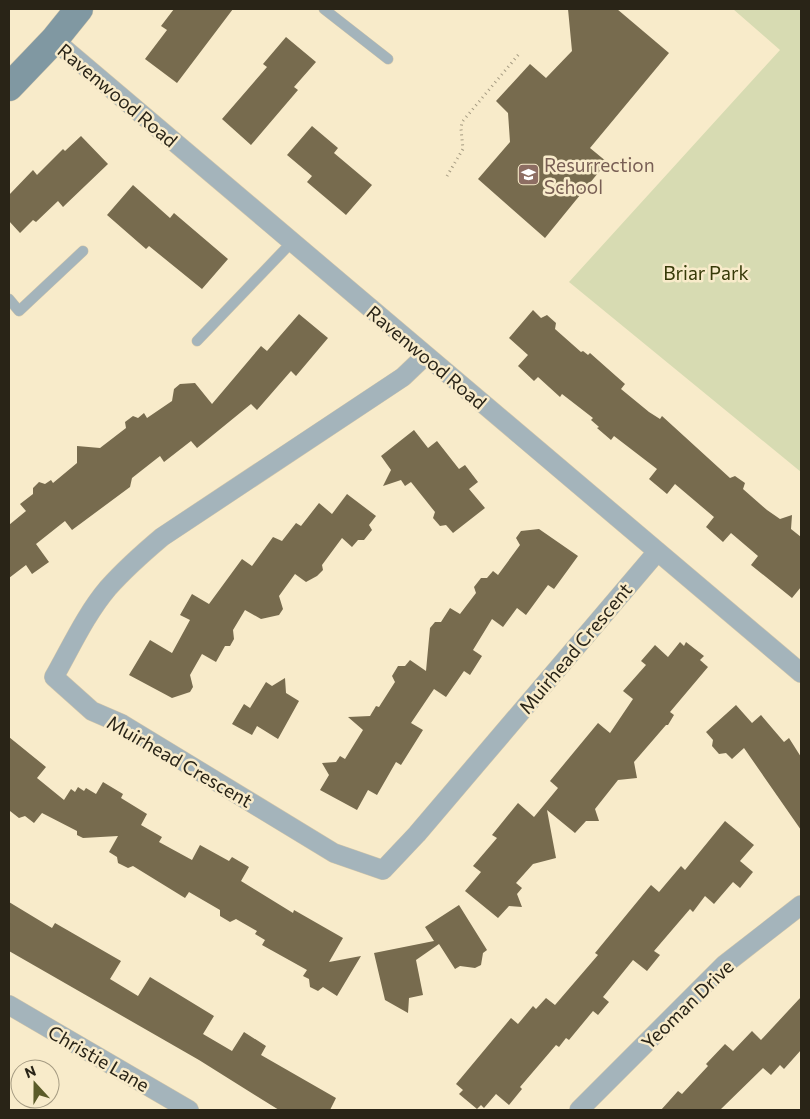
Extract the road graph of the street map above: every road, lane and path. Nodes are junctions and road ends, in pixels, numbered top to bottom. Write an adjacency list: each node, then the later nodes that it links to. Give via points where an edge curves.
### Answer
1 (79, 9): 3 (main road)
2 (324, 9): 5 (lane)
3 (54, 40): 6 (main road); 8 (street, Ravenwood Road)
4 (519, 54): 7 (path, via 462,122 463,149)
5 (388, 58)
6 (9, 86)
7 (447, 176)
8 (292, 242): 11 (lane); 12 (street, Ravenwood Road)
9 (82, 251): 10 (lane, via 19,311)
10 (9, 299)
11 (196, 341)
12 (425, 356): 13 (street, Ravenwood Road); 13 (street, Muirhead Crescent, via 403,377 162,537 107,589 54,677 92,710 122,724 334,853 383,870)
13 (657, 552): 14 (street, Ravenwood Road)
14 (801, 673)
15 (801, 905): 18 (street, Yeoman Drive, via 724,965)
16 (9, 1005): 17 (street, Christie Lane)
17 (189, 1110)
18 (579, 1110)

